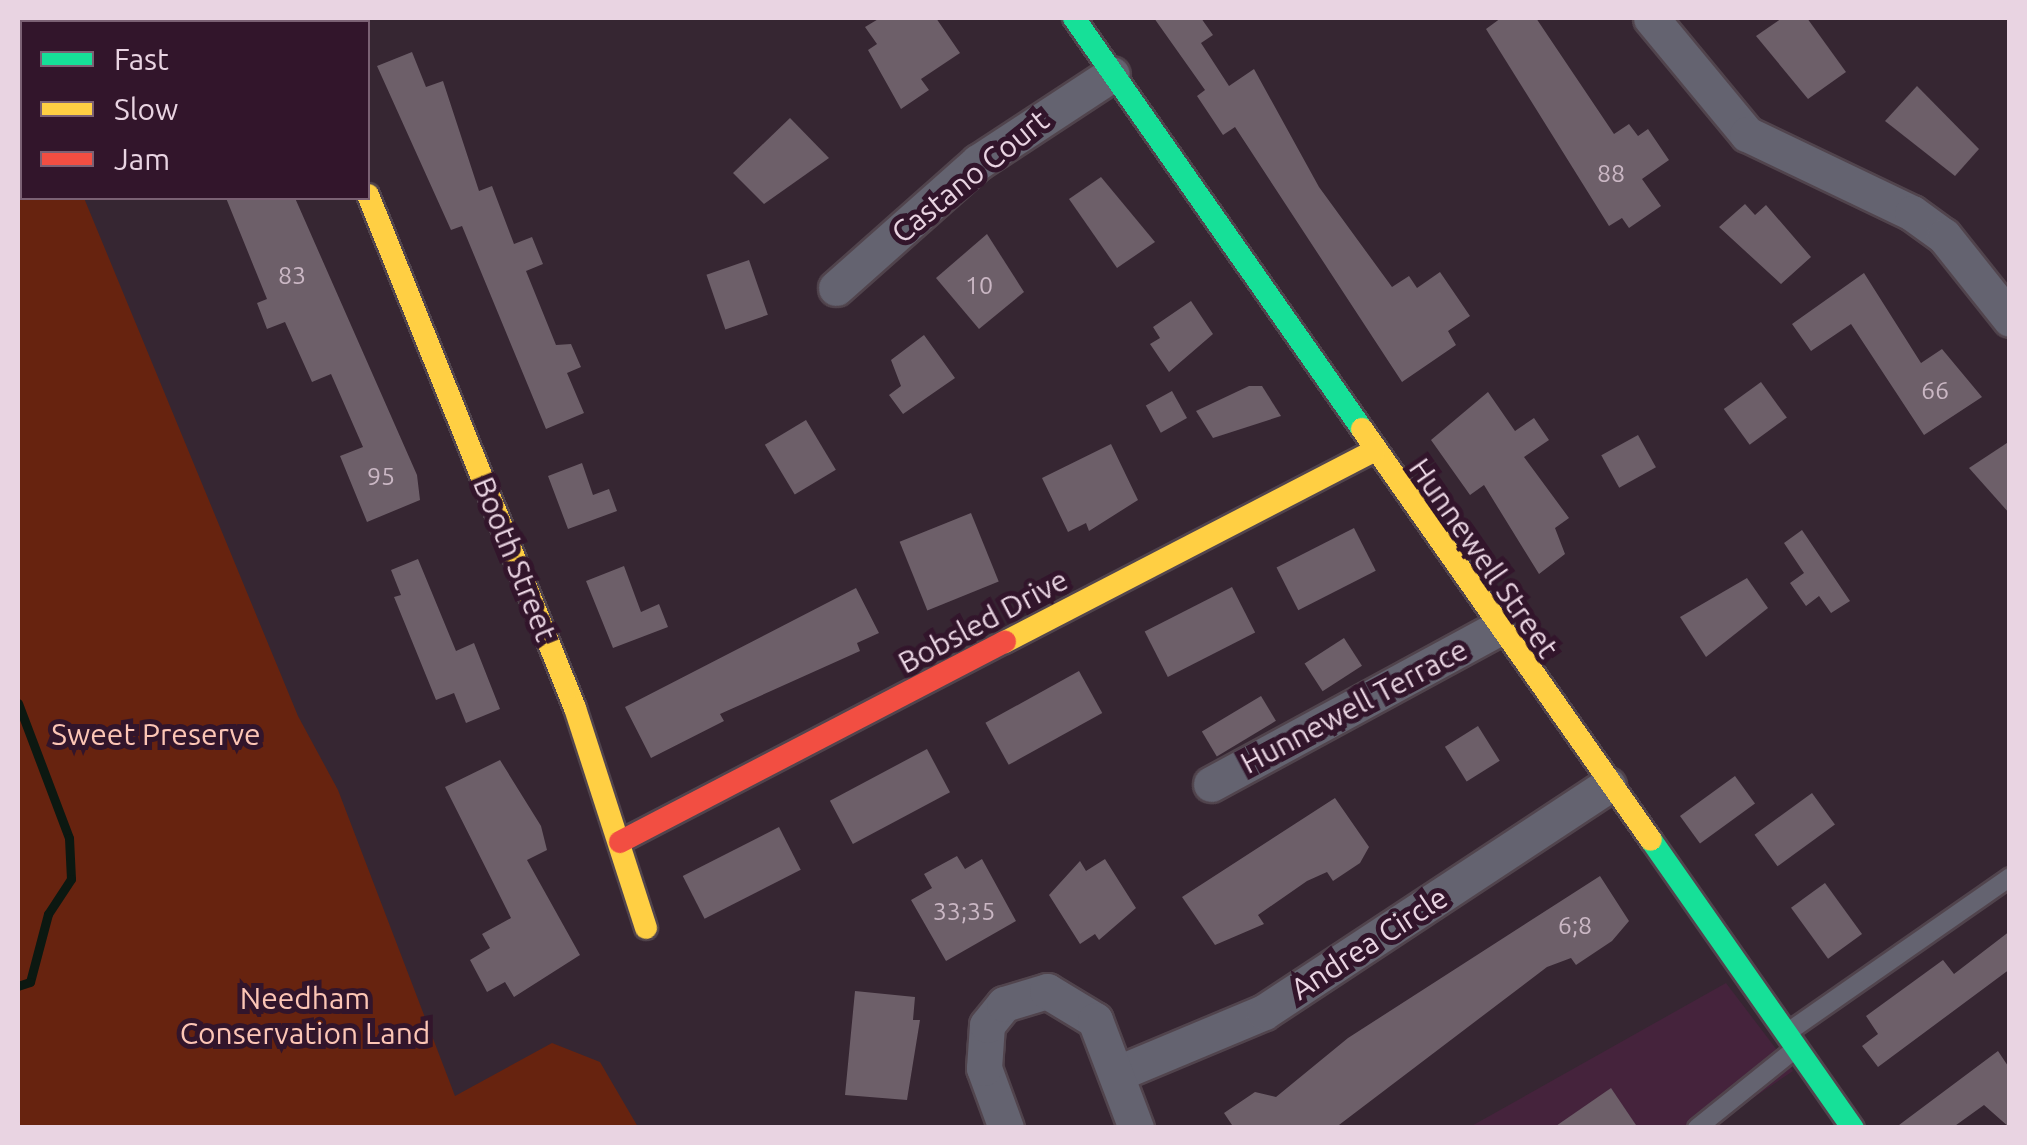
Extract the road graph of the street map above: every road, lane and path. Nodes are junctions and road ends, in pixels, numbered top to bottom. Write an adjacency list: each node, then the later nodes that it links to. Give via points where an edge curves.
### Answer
1 (1074, 18): 3 (street, Hunnewell Street)
2 (1651, 18): 6 (street, via 1746,134 1912,212 1954,248)
3 (1112, 74): 5 (street, Castano Court, via 1002,143); 7 (street, Hunnewell Street)
4 (370, 200): 11 (street, Booth Street)
5 (836, 288)
6 (2010, 319)
7 (1373, 451): 8 (street, Hunnewell Street); 11 (street, Bobsled Drive)
8 (1497, 629): 9 (street, Hunnewell Terrace); 10 (street, Hunnewell Street)
9 (1211, 784)
10 (1608, 785): 14 (street, Hunnewell Street); 15 (street, Andrea Circle, via 1264,1012)
11 (620, 842): 13 (street, Booth Street)
12 (2010, 877): 14 (lane)
13 (646, 928)
14 (1793, 1040): 18 (lane); 19 (street, Hunnewell Street)
15 (1116, 1074): 16 (street, via 1082,1005 1047,992 1021,995 988,1026 982,1046); 17 (street)
16 (1006, 1128)
17 (1136, 1128)
18 (1697, 1128)
19 (1854, 1128)

